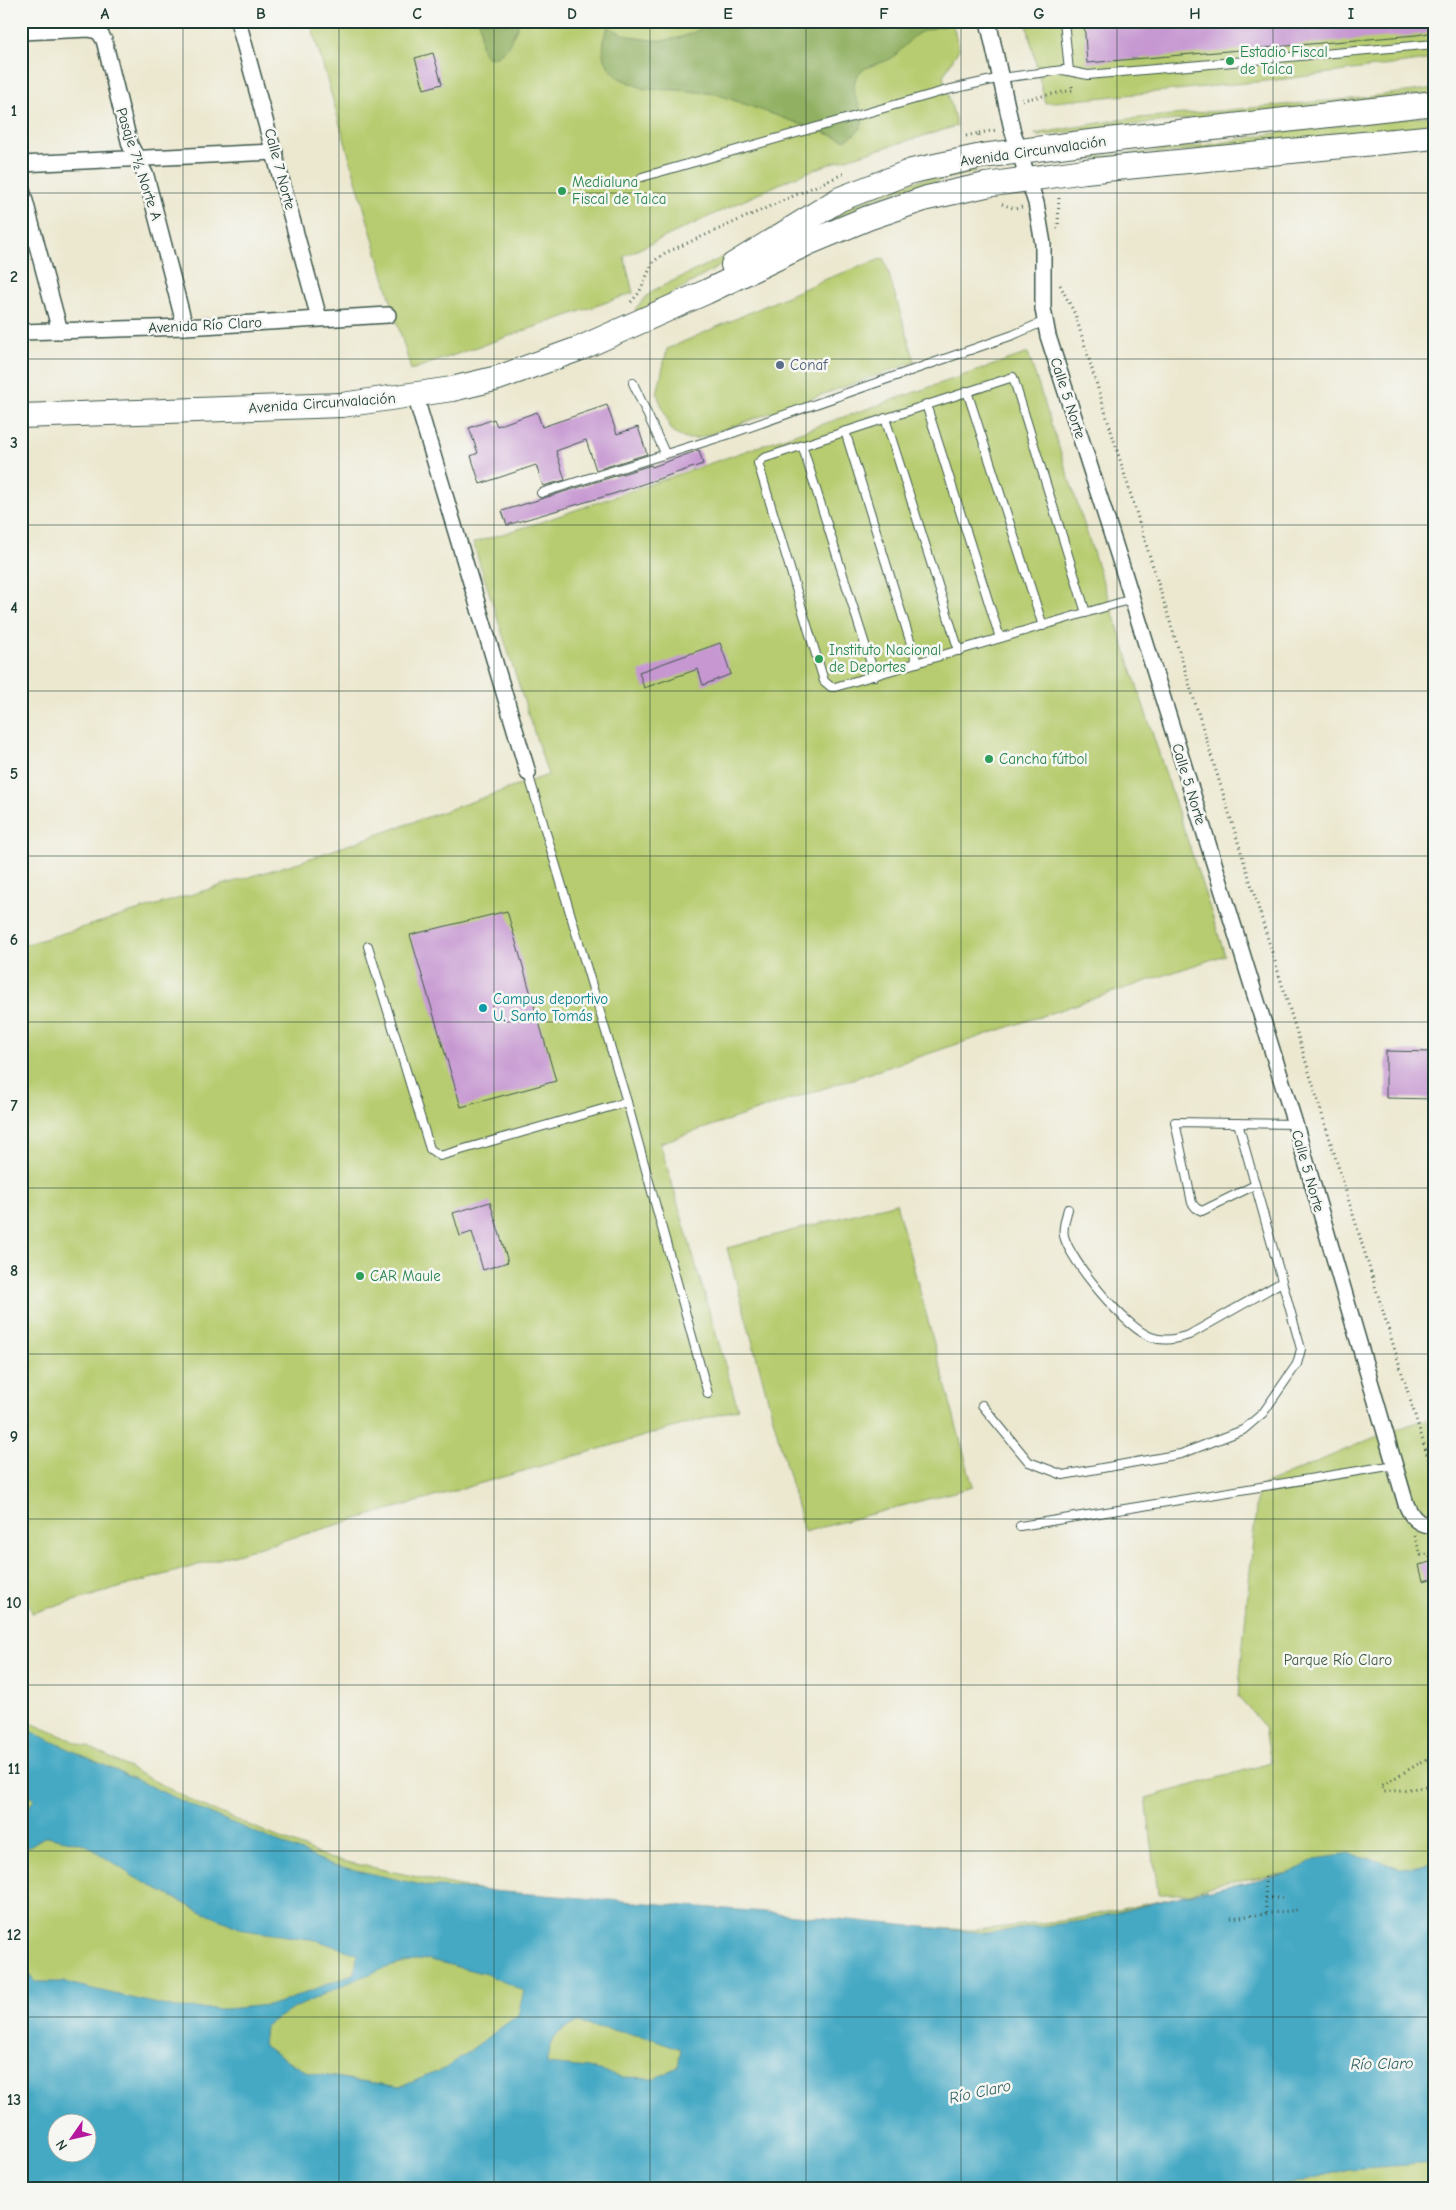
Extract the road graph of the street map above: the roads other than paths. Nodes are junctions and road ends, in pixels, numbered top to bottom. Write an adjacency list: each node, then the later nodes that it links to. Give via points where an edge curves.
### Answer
1 (238, 21): 10 (street, Calle 7 Norte)
2 (988, 21): 7 (street, Calle 5 Norte)
3 (1064, 21): 6 (lane)
4 (21, 32): 12 (street, Pasaje 7½ Norte A, via 90,29 99,32 104,40 130,145)
5 (1435, 44): 6 (lane, via 1088,75)
6 (1069, 71): 7 (lane)
7 (1001, 78): 11 (street, Calle 5 Norte); 14 (lane, via 947,90)
8 (1435, 103): 11 (main road, Avenida Circunvalación)
9 (1435, 137): 15 (main road, Avenida Circunvalación)
10 (275, 152): 12 (street); 19 (street, Calle 7 Norte)
11 (1020, 152): 15 (street, Calle 5 Norte); 17 (main road, Avenida Circunvalación, via 982,156 912,171 856,192 826,207)
12 (137, 159): 13 (street); 21 (street, Pasaje 7½ Norte A, via 146,176)
13 (21, 164)
14 (642, 177)
15 (1029, 179): 17 (main road, Avenida Circunvalación, via 978,186 904,204 808,243); 20 (street, Calle 5 Norte, via 1043,244)
16 (21, 186): 22 (street)
17 (667, 309): 26 (main road, Avenida Circunvalación, via 581,348 498,378)
18 (388, 315): 19 (street, Avenida Río Claro)
19 (319, 318): 21 (street, Avenida Río Claro)
20 (1045, 321): 32 (lane, via 969,351); 34 (street, Calle 5 Norte)
21 (186, 327): 22 (street, Avenida Río Claro)
22 (60, 331): 23 (street, Avenida Río Claro)
23 (21, 332)
24 (633, 383): 32 (lane)
25 (967, 391): 27 (lane); 35 (lane, via 1014,378); 36 (lane)
26 (415, 395): 28 (main road, Avenida Circunvalación, via 342,405); 41 (street)
27 (926, 404): 29 (lane); 37 (lane)
28 (21, 416)
29 (885, 418): 30 (lane); 38 (lane)
30 (844, 431): 31 (lane); 39 (lane)
31 (802, 445): 40 (lane); 40 (lane, via 760,460 758,467 824,681 835,688)
32 (666, 454): 33 (lane)
33 (541, 493)
34 (1132, 599): 35 (lane); 45 (street, Calle 5 Norte)
35 (1086, 613): 36 (lane)
36 (1043, 626): 37 (lane)
37 (1000, 638): 38 (lane)
38 (959, 651): 39 (lane)
39 (917, 663): 40 (lane)
40 (875, 676)
41 (528, 773): 43 (lane)
42 (368, 946): 43 (lane, via 434,1154 440,1156)
43 (627, 1102): 49 (lane)
44 (1238, 1123): 45 (lane); 46 (lane); 46 (lane, via 1175,1122 1192,1203 1202,1211)
45 (1294, 1124): 51 (street, Calle 5 Norte)
46 (1255, 1185): 48 (lane)
47 (1068, 1209): 48 (lane, via 1063,1233 1071,1252 1101,1294 1135,1328 1150,1337 1161,1340 1189,1335)
48 (1282, 1282): 50 (lane, via 1301,1349 1297,1364 1263,1413 1243,1430 1181,1454 1064,1475 1029,1462)
49 (708, 1394)
50 (982, 1405)
51 (1395, 1464): 52 (street, Calle 5 Norte, via 1412,1517 1424,1525); 53 (lane)
52 (1435, 1525)
53 (1020, 1526)

